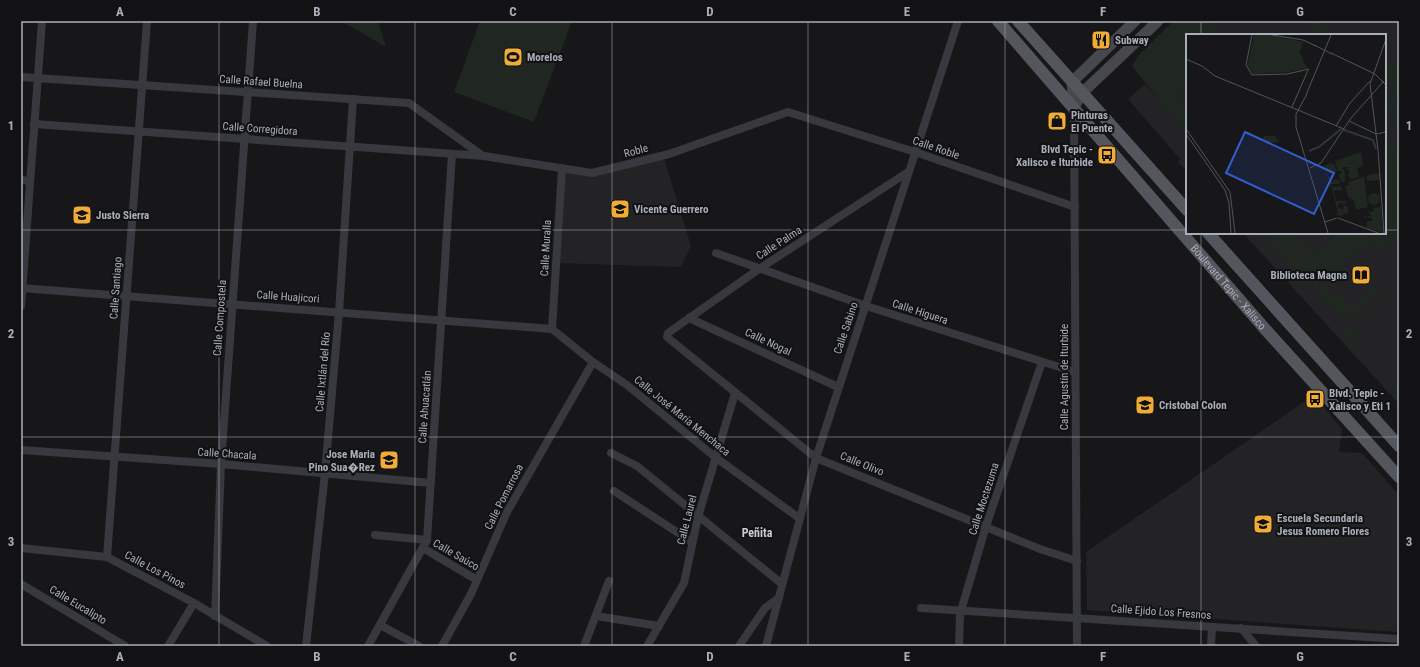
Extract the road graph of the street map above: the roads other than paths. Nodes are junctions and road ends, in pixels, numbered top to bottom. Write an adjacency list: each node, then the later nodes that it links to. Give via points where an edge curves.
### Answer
1 (42, 21): 10 (street)
2 (147, 21): 12 (street, Calle Santiago)
3 (253, 21): 13 (street, Calle Compostela)
4 (958, 21): 22 (street, Calle Sabino)
5 (998, 21): 16 (main road, Boulevard Tepic - Xalisco)
6 (1018, 21): 11 (main road)
7 (1135, 21): 11 (main road)
8 (1158, 21): 14 (main road)
9 (21, 77): 10 (street, Calle Rafael Buelna)
10 (38, 78): 12 (street, Calle Rafael Buelna); 18 (street)
11 (1072, 82): 14 (main road); 16 (main road)
12 (142, 85): 13 (street, Calle Rafael Buelna); 19 (street, Calle Santiago)
13 (248, 92): 15 (street, Calle Rafael Buelna); 20 (street, Calle Compostela)
14 (1082, 93): 16 (main road); 30 (main road)
15 (352, 99): 21 (street, Calle Ixtlán del Río); 24 (street, Calle Rafael Buelna, via 409,103)
16 (1074, 107): 29 (street, Calle Agustín de Iturbide); 57 (main road, Boulevard Tepic - Xalisco, via 1265,329)
17 (788, 112): 22 (street, Calle Roble); 25 (street, Roble, via 669,154 612,169 592,173)
18 (34, 124): 19 (street, Calle Corregidora); 28 (street)
19 (139, 132): 20 (street, Calle Corregidora); 35 (street, Calle Santiago)
20 (245, 139): 21 (street, Calle Corregidora); 36 (street, Calle Compostela)
21 (349, 147): 23 (street, Calle Corregidora); 39 (street, Calle Ixtlán del Río)
22 (915, 152): 26 (street, Calle Sabino); 29 (street, Calle Roble)
23 (452, 154): 24 (street, Calle Corregidora); 41 (street, Calle Ahuacatlán)
24 (484, 156): 25 (street, Roble)
25 (562, 169): 42 (street, Calle Muralla)
26 (908, 172): 33 (street, Calle Palma); 38 (street, Calle Sabino)
27 (21, 180): 28 (street)
28 (30, 181): 34 (street)
29 (1075, 207): 46 (street, Calle Agustín de Iturbide)
30 (1186, 209)
31 (1209, 234): 49 (main road, Boulevard Tepic - Xalisco)
32 (716, 253): 33 (street, Calle Higuera)
33 (759, 269): 38 (street, Calle Higuera); 40 (street, Calle Palma)
34 (22, 288): 35 (street, Calle Huajicori); 37 (street)
35 (127, 296): 36 (street, Calle Huajicori); 52 (street, Calle Santiago)
36 (232, 304): 39 (street, Calle Huajicori); 55 (street, Calle Compostela)
37 (21, 306)
38 (866, 306): 45 (street, Calle Higuera); 47 (street, Calle Sabino)
39 (338, 312): 41 (street, Calle Huajicori); 56 (street, Calle Ixtlán del Río)
40 (688, 318): 43 (street, Calle Palma); 47 (street, Calle Nogal)
41 (441, 320): 42 (street, Calle Huajicori); 58 (street, Calle Ahuacatlán)
42 (552, 329): 44 (street, Calle José María Menchaca)
43 (667, 337): 48 (street, Calle Olivo)
44 (593, 362): 53 (street, Calle José María Menchaca, via 627,385); 70 (street, Calle Pomarrosa, via 507,512)
45 (1042, 362): 46 (street, Calle Higuera); 62 (street, Calle Moctezuma)
46 (1075, 372): 69 (street, Calle Agustín de Iturbide)
47 (838, 386): 54 (street, Calle Sabino)
48 (735, 393): 53 (street, Calle Laurel); 54 (street, Calle Olivo)
49 (1399, 446)
50 (21, 450): 52 (street, Calle Chacala)
51 (611, 453): 60 (street, via 637,466)
52 (115, 457): 55 (street, Calle Chacala); 68 (street, Calle Santiago)
53 (715, 457): 60 (street, Calle Laurel); 61 (street, Calle José María Menchaca)
54 (816, 458): 61 (street, Calle Sabino); 62 (street, Calle Olivo)
55 (221, 464): 56 (street, Calle Chacala); 78 (street, Calle Compostela)
56 (325, 473): 58 (street, Calle Chacala); 89 (street, Calle Ixtlán del Río)
57 (1399, 477)
58 (431, 483): 64 (street, Calle Ahuacatlán)
59 (614, 491): 65 (street)
60 (698, 517): 65 (street, Calle Laurel); 73 (street)
61 (799, 518): 73 (street, Calle Sabino)
62 (986, 526): 69 (street, Calle Olivo, via 1040,549); 77 (street, Calle Moctezuma)
63 (376, 535): 64 (street)
64 (427, 540): 67 (street, Calle Ahuacatlán)
65 (692, 542): 82 (street, Calle Laurel, via 684,583)
66 (21, 548): 68 (street, Calle Los Pinos)
67 (423, 548): 70 (street, Calle Saúco); 81 (street, Calle Ahuacatlán)
68 (107, 557): 75 (street, Calle Los Pinos)
69 (1077, 561): 80 (street, Calle Agustín de Iturbide)
70 (477, 580): 92 (street, Calle Pomarrosa)
71 (609, 581): 79 (street)
72 (21, 584): 86 (street, Calle Eucalipto)
73 (782, 584): 74 (street, Calle Sabino)
74 (779, 598): 95 (street, via 765,608); 96 (street, Calle Sabino)
75 (194, 603): 78 (street, Calle Los Pinos); 87 (street)
76 (921, 608): 77 (street, Calle Ejido Los Fresnos)
77 (961, 611): 80 (street, Calle Ejido Los Fresnos); 97 (street, Calle Moctezuma)
78 (215, 616): 88 (street, Calle Los Pinos)
79 (596, 616): 82 (street); 93 (street)
80 (1078, 617): 83 (street, Calle Ejido Los Fresnos); 98 (street, Calle Agustín de Iturbide)
81 (380, 625): 90 (street, Calle Ahuacatlán); 91 (street)
82 (659, 626): 94 (street, Calle Laurel)
83 (1212, 627): 84 (street, Calle Ejido Los Fresnos); 99 (street)
84 (1241, 628): 85 (street, Calle Ejido Los Fresnos); 100 (street)
85 (1399, 639)
86 (125, 646)
87 (168, 646)
88 (267, 646)
89 (306, 646)
90 (368, 646)
91 (419, 646)
92 (442, 646)
93 (584, 646)
94 (647, 646)
95 (739, 646)
96 (766, 646)
97 (959, 646)
98 (1077, 646)
99 (1211, 646)
100 (1256, 646)

